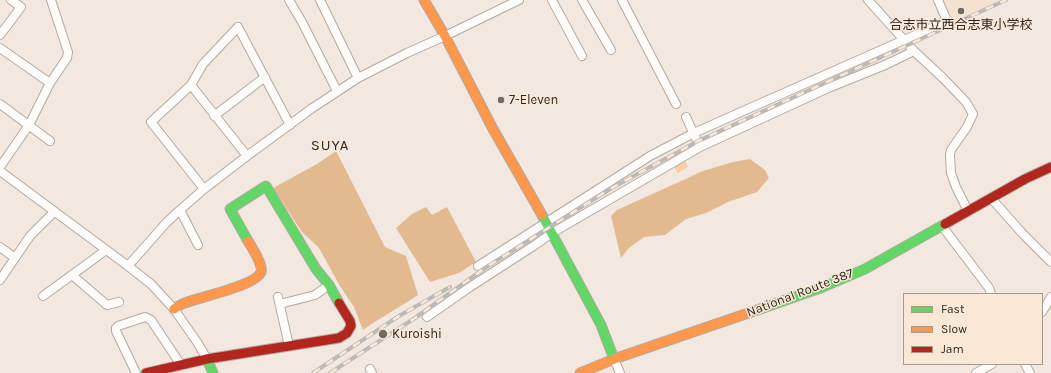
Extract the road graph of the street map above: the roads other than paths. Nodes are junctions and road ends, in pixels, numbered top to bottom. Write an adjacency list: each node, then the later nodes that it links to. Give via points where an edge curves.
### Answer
1 (12, 0): 12 (street, via 21,7)
2 (51, 0): 21 (street, via 68,52 67,58)
3 (289, 0): 23 (street)
4 (320, 0): 20 (street)
5 (424, 0): 13 (main road)
6 (519, 0): 13 (street)
7 (552, 0): 18 (street)
8 (582, 0): 16 (street)
9 (622, 0): 25 (street)
10 (868, 0): 14 (street)
11 (938, 0): 14 (street, via 947,21)
12 (0, 35)
13 (445, 36): 20 (street); 42 (main road, via 492,129)
14 (905, 40): 17 (street); 30 (street)
15 (0, 48): 21 (street)
16 (611, 50)
17 (914, 51): 32 (street); 40 (street, via 966,102 973,114 950,155 951,173)
18 (582, 56)
19 (265, 77): 22 (street, via 238,27 203,64); 26 (street); 29 (street)
20 (358, 78): 23 (street)
21 (50, 83): 28 (street)
22 (191, 85): 26 (street); 37 (street, via 151,122)
23 (337, 91): 29 (street)
24 (0, 104): 28 (street)
25 (676, 104)
26 (214, 116): 33 (street)
27 (686, 117): 30 (street)
28 (29, 125): 31 (street); 34 (street)
29 (290, 125): 33 (street)
30 (694, 133): 32 (street); 42 (street, via 650,156)
31 (50, 141)
32 (700, 147): 44 (street)
33 (246, 156): 37 (street)
34 (0, 167)
35 (1051, 167): 38 (main road, National Route 387)
36 (0, 172): 41 (street)
37 (204, 189): 39 (street)
38 (991, 198): 40 (main road, National Route 387); 49 (street)
39 (180, 210): 45 (street); 50 (street)
40 (968, 211): 43 (main road, National Route 387)
41 (54, 212): 47 (street); 48 (street, via 30,236)
42 (546, 222): 44 (main road); 51 (street)
43 (942, 226): 55 (street); 64 (main road, National Route 387, via 865,268 823,287)
44 (552, 233): 61 (street); 64 (main road, via 601,325)
45 (198, 244)
46 (0, 246): 48 (street)
47 (106, 250): 50 (street); 52 (street)
48 (15, 258): 53 (street)
49 (1051, 262)
50 (128, 266): 59 (street, via 151,284)
51 (478, 266)
52 (72, 275): 56 (street); 58 (street, via 107,305)
53 (0, 280)
54 (329, 285): 59 (main road, via 266,186 230,209 261,265 260,275 244,285 183,303); 62 (street, via 315,296 279,301); 62 (main road, via 350,321 347,333 339,338)
55 (990, 293)
56 (43, 296)
57 (1051, 297): 60 (street)
58 (119, 302)
59 (174, 309): 63 (street)
60 (1043, 310)
61 (427, 317)
62 (289, 346): 63 (main road)
63 (206, 359): 65 (main road); 69 (main road)
64 (614, 359): 70 (main road, National Route 387); 71 (street)
65 (181, 365): 67 (street, via 151,320 145,317 116,328); 68 (main road)
66 (990, 365): 72 (street)
67 (136, 373)
68 (146, 373)
69 (213, 373)
70 (580, 373)
71 (620, 373)
72 (976, 373)

